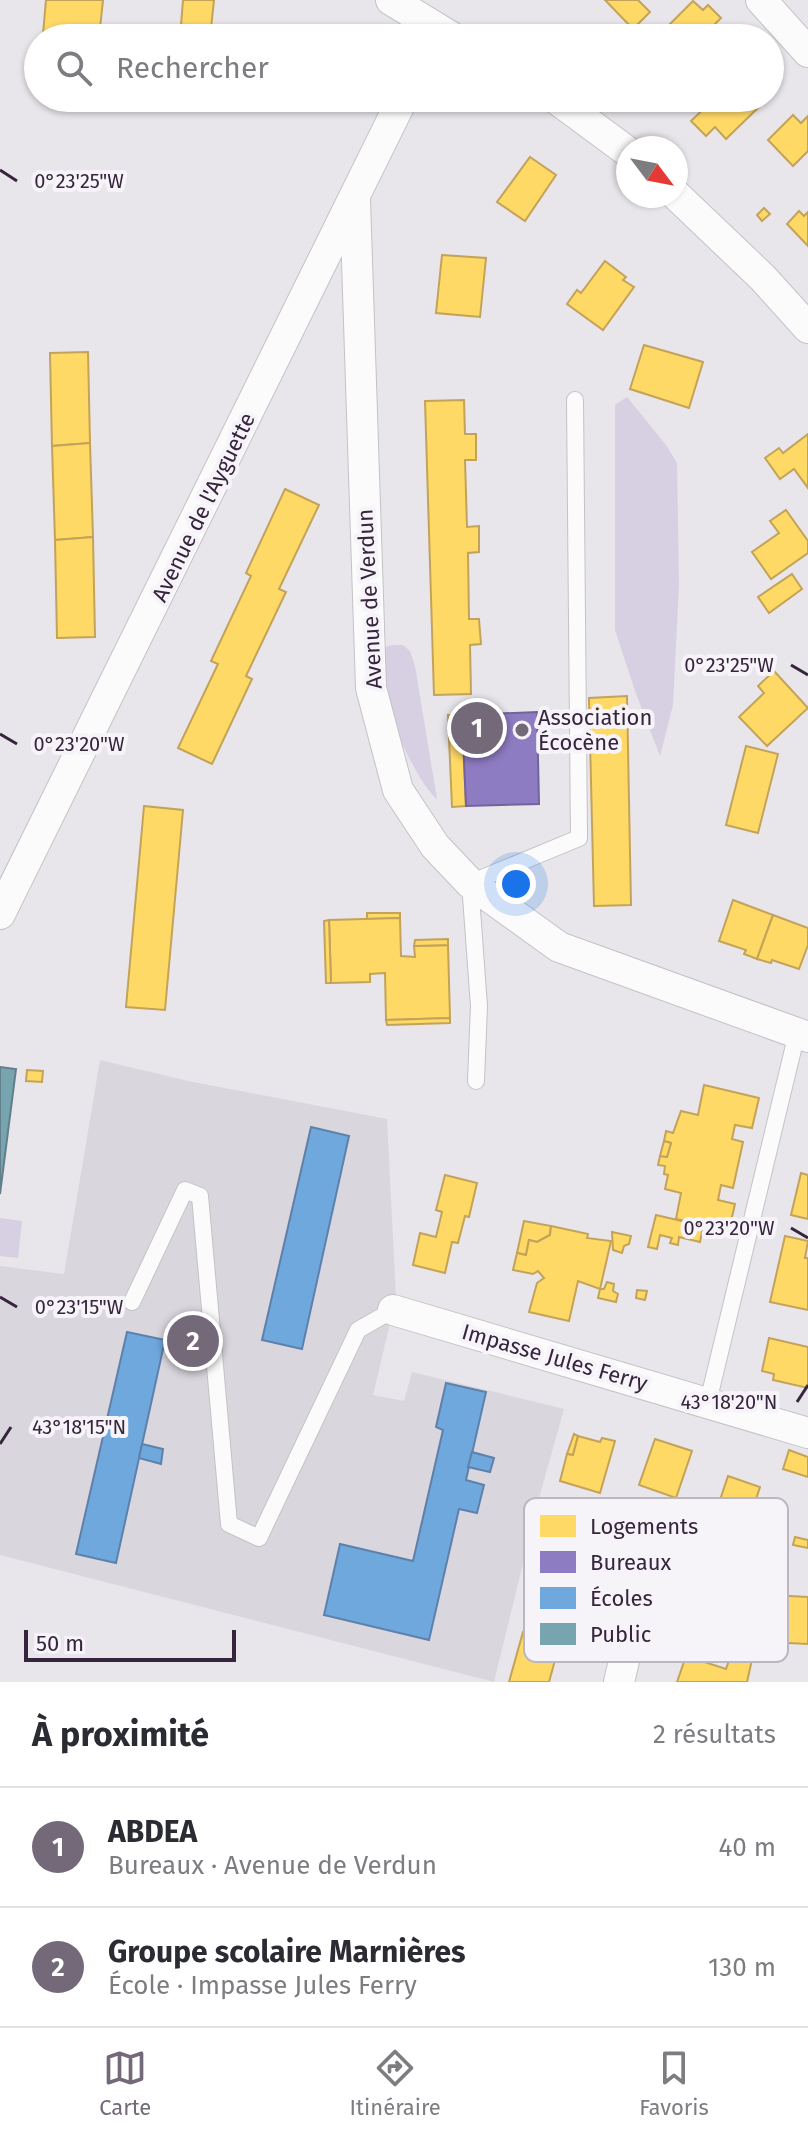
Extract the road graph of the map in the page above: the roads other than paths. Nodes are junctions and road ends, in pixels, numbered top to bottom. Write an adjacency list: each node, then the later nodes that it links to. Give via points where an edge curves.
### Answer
1 (391, 0): 3 (street)
2 (761, 0): 4 (street)
3 (425, 24)
4 (783, 24)
5 (784, 25): 6 (street)
6 (808, 52)
7 (396, 112): 10 (street, Avenue de l'Ayguette)
8 (574, 112): 9 (street)
9 (616, 143)
10 (355, 200): 14 (street, Avenue de Verdun, via 371,688 398,790 435,846); 15 (street, Avenue de l'Ayguette)
11 (688, 206): 12 (street)
12 (808, 328)
13 (575, 400): 14 (lane, via 579,838)
14 (470, 883): 16 (street, Avenue de Verdun, via 559,947); 17 (lane, via 479,1006)
15 (0, 914)
16 (802, 1035): 20 (lane)
17 (476, 1081)
18 (132, 1302): 19 (lane, via 185,1190 200,1196 229,1524 259,1538 358,1330)
19 (393, 1310): 20 (street, Impasse Jules Ferry)
20 (708, 1402): 21 (street, Impasse Jules Ferry)
21 (808, 1433)
22 (624, 1662): 23 (street)
23 (619, 1682)

